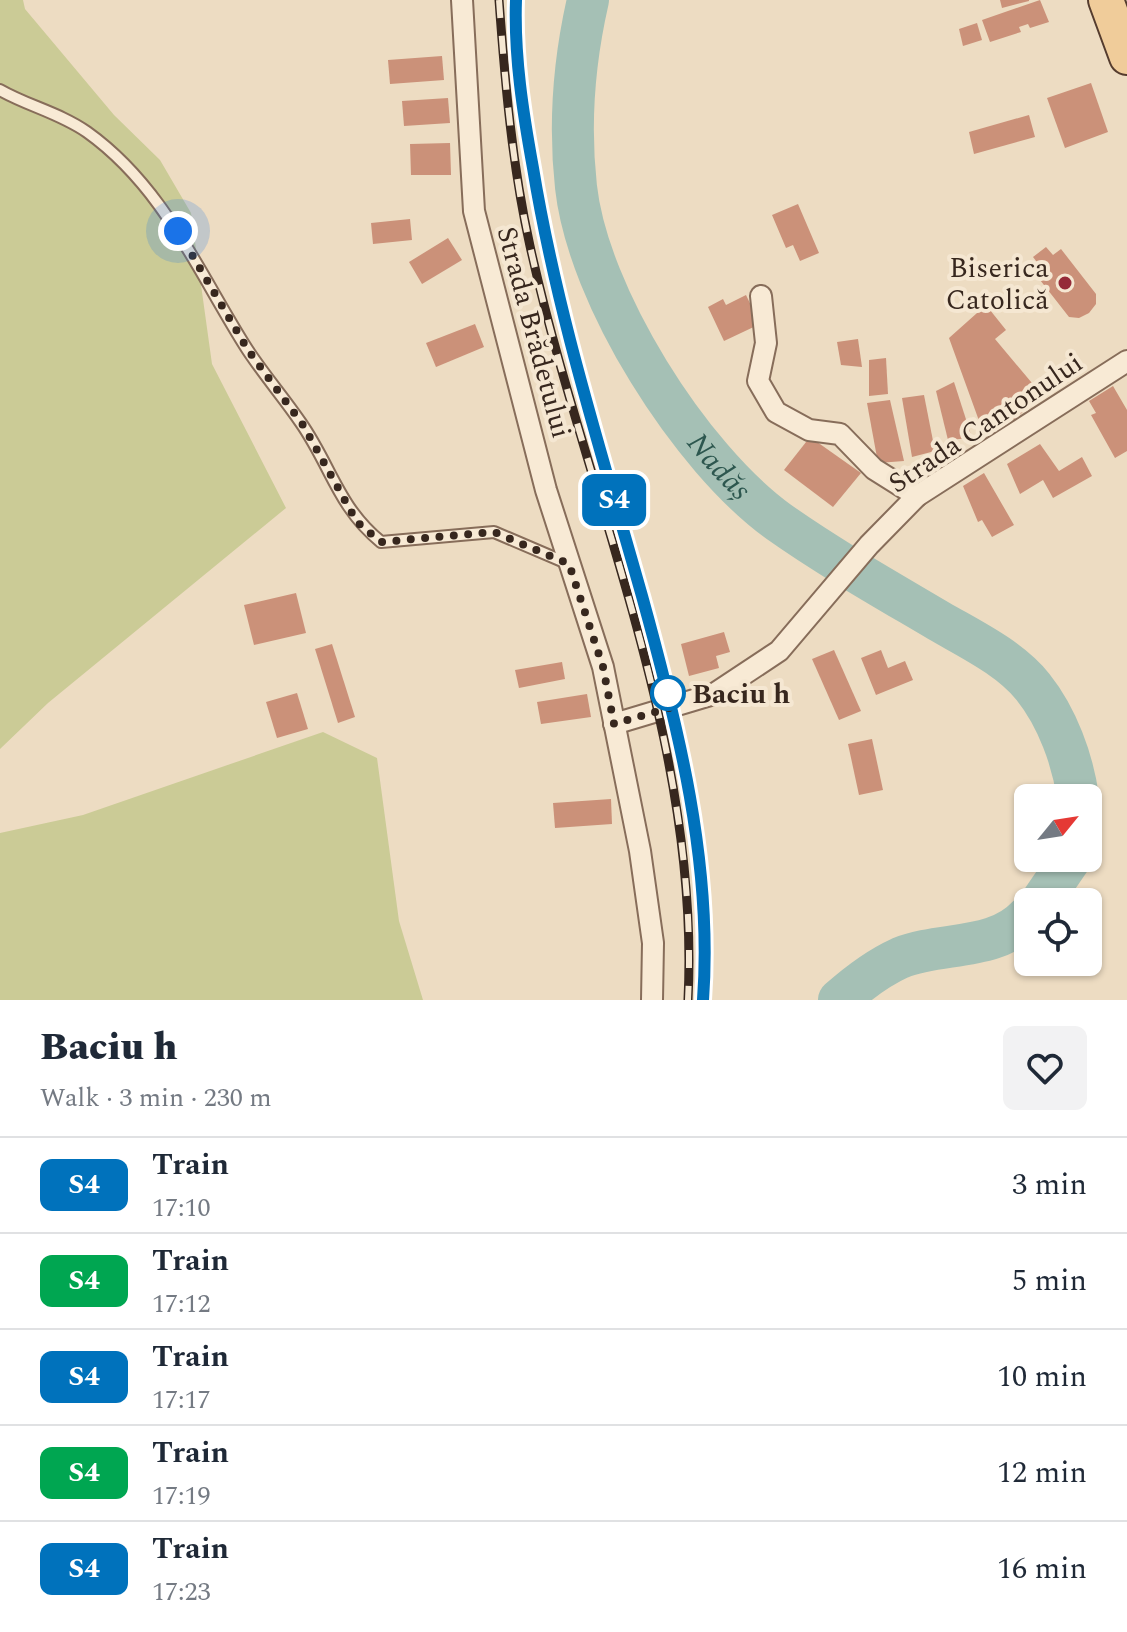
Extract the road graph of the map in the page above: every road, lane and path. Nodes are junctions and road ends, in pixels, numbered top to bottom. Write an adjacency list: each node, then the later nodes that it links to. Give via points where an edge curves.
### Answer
1 (462, 0): 8 (street, Strada Brădetului, via 474,211)
2 (1106, 0): 3 (main road)
3 (1127, 57)
4 (0, 90): 8 (lane, via 61,115 87,132 123,161 164,207 248,350 303,425 357,522 381,542 494,532)
5 (761, 296): 7 (street, via 766,343 758,381 776,412 809,430 840,434 874,469)
6 (1127, 361): 7 (street, Strada Cantonului)
7 (917, 496): 9 (street, Strada Cantonului, via 779,651 714,694)
8 (569, 564): 9 (street, Strada Brădetului, via 603,667)
9 (614, 724): 10 (street, Strada Brădetului, via 653,943)
10 (652, 1000)

